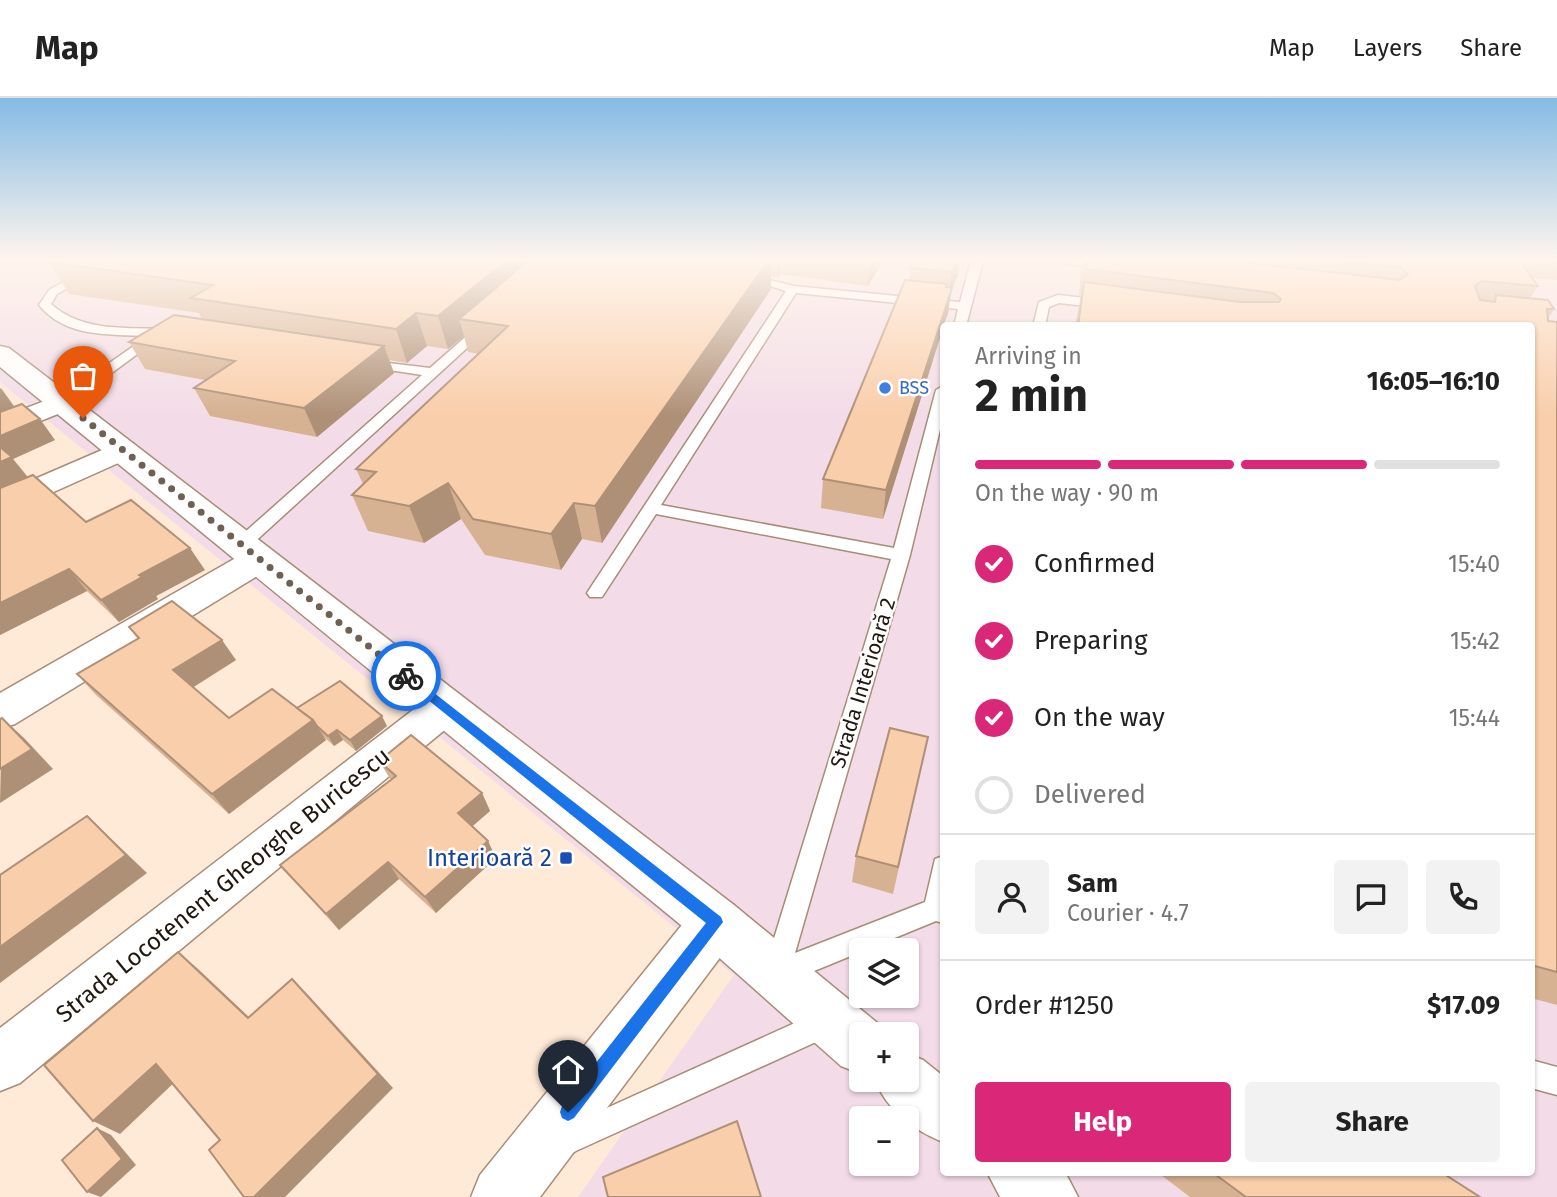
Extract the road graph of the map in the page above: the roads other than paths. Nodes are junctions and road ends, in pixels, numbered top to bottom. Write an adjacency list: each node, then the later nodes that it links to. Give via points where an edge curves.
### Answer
1 (53, 312): 4 (lane, via 88,329)
2 (778, 312): 14 (lane)
3 (491, 321): 8 (lane)
4 (159, 333): 5 (lane); 9 (lane)
5 (183, 333)
6 (0, 354): 9 (street)
7 (354, 361): 8 (lane)
8 (433, 373): 15 (lane)
9 (63, 402): 11 (street); 12 (street)
10 (940, 402): 16 (lane, Strada Interioară 2)
11 (0, 428)
12 (123, 450): 13 (street); 15 (street)
13 (0, 506)
14 (651, 508): 16 (lane); 17 (lane)
15 (251, 552): 18 (street); 19 (street)
16 (901, 555): 22 (lane, Strada Interioară 2)
17 (596, 593)
18 (445, 707): 21 (street); 25 (street, Strada Locotenent Gheorghe Buricescu)
19 (0, 713)
20 (940, 910): 22 (lane)
21 (716, 922): 22 (street); 30 (street)
22 (776, 974): 23 (street)
23 (830, 1020): 24 (street); 30 (lane)
24 (849, 1036)
25 (0, 1063)
26 (1535, 1075): 27 (lane)
27 (1557, 1081)
28 (918, 1092): 29 (street)
29 (940, 1111)
30 (536, 1154): 32 (street)
31 (1022, 1176): 33 (street)
32 (502, 1197)
33 (1047, 1197)

